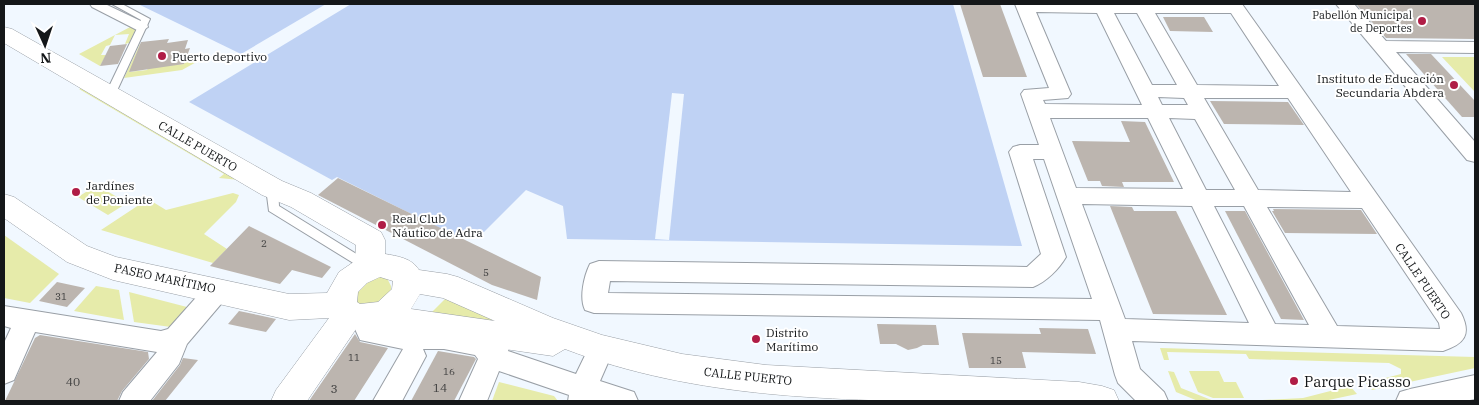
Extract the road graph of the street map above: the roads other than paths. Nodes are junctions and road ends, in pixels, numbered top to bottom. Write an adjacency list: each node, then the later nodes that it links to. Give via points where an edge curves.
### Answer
1 (96, 4): 8 (street)
2 (116, 4): 8 (lane, via 146,19)
3 (1345, 4): 10 (street)
4 (1025, 5): 5 (street, CALLE PUERTO); 16 (street, CALLE PUERTO, via 1061,94 1031,94)
5 (1102, 6): 7 (street, CALLE PUERTO); 12 (street)
6 (1235, 6): 7 (street, CALLE PUERTO); 14 (street, CALLE PUERTO)
7 (1144, 8): 13 (street)
8 (142, 27): 15 (lane)
9 (4, 34): 15 (street, CALLE PUERTO)
10 (1381, 46): 11 (street); 20 (street)
11 (1475, 47)
12 (1145, 91): 13 (street); 17 (street)
13 (1191, 91): 14 (street); 18 (street)
14 (1294, 92): 24 (street, CALLE PUERTO)
15 (110, 95): 26 (street, CALLE PUERTO, via 272,188 301,200 371,240)
16 (1037, 111): 17 (street); 19 (street, CALLE PUERTO)
17 (1156, 112): 18 (street); 22 (street)
18 (1202, 112): 23 (street)
19 (1052, 152): 21 (street, CALLE PUERTO); 31 (street, via 1020,152 1054,257 1033,277 599,270 594,303)
20 (1475, 154)
21 (1068, 196): 22 (street); 31 (street, CALLE PUERTO)
22 (1199, 198): 23 (street); 32 (street)
23 (1252, 199): 24 (street); 33 (street)
24 (1368, 200): 33 (street, CALLE PUERTO, via 1452,321 1453,334 1443,340)
25 (4, 204): 28 (street, PASEO MARÍTIMO, via 77,254 113,268)
26 (369, 268): 27 (street, via 385,265 400,268); 29 (street, via 350,279 340,296)
27 (409, 281): 29 (street, via 409,290 396,307 386,313); 36 (street, CALLE PUERTO, via 447,286)
28 (218, 290): 29 (street, PASEO MARÍTIMO, via 289,307); 34 (street)
29 (357, 313): 35 (street, PASEO MARÍTIMO); 42 (street)
30 (15, 318): 34 (street, via 161,342); 38 (street)
31 (1113, 320): 32 (street, CALLE PUERTO); 47 (street, CALLE PUERTO, via 1128,375)
32 (1268, 335): 33 (street, CALLE PUERTO)
33 (1329, 336)
34 (176, 339): 41 (street, via 170,356)
35 (497, 346): 36 (street, PASEO MARÍTIMO); 40 (street, PASEO MARÍTIMO); 44 (street)
36 (602, 349): 40 (street); 46 (street, CALLE PUERTO, via 682,368 766,380 1079,397)
37 (413, 356): 43 (street)
38 (4, 372)
39 (1475, 387): 48 (street)
40 (582, 395): 45 (street, PASEO MARÍTIMO)
41 (132, 401)
42 (288, 401)
43 (386, 401)
44 (473, 401)
45 (624, 401)
46 (1102, 401)
47 (1154, 401)
48 (1410, 401)

